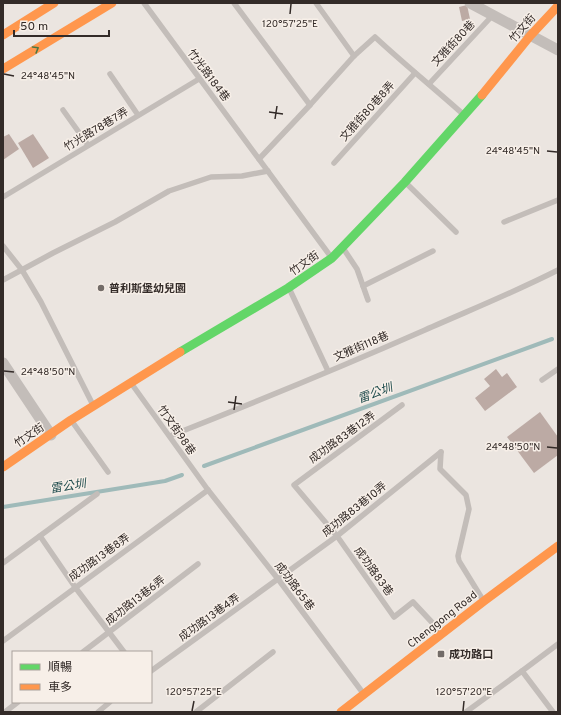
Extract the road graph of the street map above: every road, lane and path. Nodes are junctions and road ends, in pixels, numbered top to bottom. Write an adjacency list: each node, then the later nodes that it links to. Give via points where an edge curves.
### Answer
1 (54, 3): 9 (street)
2 (112, 3): 13 (street, one-way to 2)
3 (144, 3): 16 (lane, 竹光路184巷)
4 (234, 3): 18 (lane)
5 (316, 3): 12 (lane)
6 (470, 3): 8 (street)
7 (556, 6): 10 (street, 竹文街)
8 (492, 16): 10 (street); 17 (lane, 文雅街80巷)
9 (3, 35)
10 (530, 36): 11 (street); 21 (street, 竹文街)
11 (558, 50)
12 (354, 56): 14 (lane, via 375,37); 18 (lane)
13 (3, 69)
14 (415, 72): 17 (lane); 24 (lane, 文雅街80巷8弄)
15 (110, 74): 20 (lane)
16 (199, 79): 20 (lane, 竹光路78巷7弄); 23 (lane, 竹光路184巷)
17 (430, 84): 21 (lane)
18 (310, 105): 23 (lane)
19 (63, 110): 22 (lane)
20 (138, 115): 22 (lane, 竹光路78巷7弄)
21 (464, 116): 26 (street, 竹文街)
22 (88, 145): 27 (lane, 竹光路78巷7弄)
23 (259, 159): 25 (lane, 竹光路184巷)
24 (334, 163)
25 (268, 171): 34 (lane, 竹光路184巷); 35 (lane, via 242,176 211,177 169,191)
26 (405, 182): 30 (lane); 32 (street, 竹文街)
27 (3, 196)
28 (558, 200): 29 (lane)
29 (504, 222)
30 (456, 232)
31 (3, 246): 35 (lane)
32 (343, 248): 34 (street, 竹文街); 38 (lane)
33 (433, 251): 38 (lane)
34 (332, 258): 39 (street, 竹文街)
35 (22, 270): 37 (lane); 47 (lane, via 41,302)
36 (558, 270): 43 (lane, 文雅街118巷)
37 (3, 280)
38 (363, 286): 40 (lane)
39 (288, 288): 43 (lane); 45 (street, 竹文街)
40 (368, 300)
41 (3, 363): 49 (street)
42 (558, 369): 44 (lane)
43 (328, 372): 50 (lane, 文雅街118巷)
44 (542, 380)
45 (131, 382): 47 (street, 竹文街); 50 (lane, 竹文街98巷)
46 (402, 405): 53 (lane, 成功路83巷12弄)
47 (93, 406): 48 (street, 竹文街)
48 (71, 420): 49 (street, 竹文街); 52 (lane)
49 (51, 435): 51 (street, 竹文街)
50 (170, 436): 54 (lane, 竹文街98巷)
51 (3, 467)
52 (108, 472)
53 (294, 485): 57 (lane, 成功路83巷)
54 (208, 490): 61 (lane, 成功路65巷); 62 (lane, 成功路13巷8弄)
55 (97, 494): 56 (lane)
56 (40, 536): 59 (lane); 62 (lane)
57 (337, 536): 61 (lane, 成功路83巷10弄); 63 (lane, 成功路83巷10弄, via 441,452 440,469 466,495 470,508 459,561); 65 (lane, 成功路83巷, via 394,617 413,602)
58 (558, 546): 63 (street, Chenggong Road)
59 (3, 563)
60 (198, 564): 64 (lane, 成功路13巷6弄)
61 (278, 579): 71 (lane, 成功路13巷4弄); 73 (lane, 成功路65巷)
62 (75, 587): 64 (lane); 66 (lane, 成功路13巷8弄)
63 (484, 601): 65 (street, Chenggong Road)
64 (109, 632): 68 (lane, 成功路13巷6弄); 69 (lane)
65 (443, 634): 73 (street, Chenggong Road)
66 (3, 641)
67 (558, 644): 72 (lane)
68 (84, 651)
69 (123, 651)
70 (273, 652): 78 (lane)
71 (152, 670)
72 (522, 671): 80 (lane); 81 (lane)
73 (364, 695): 79 (street, Chenggong Road)
74 (17, 703): 76 (lane)
75 (109, 703): 77 (lane)
76 (5, 712)
77 (98, 712)
78 (196, 712)
79 (341, 712)
80 (466, 712)
81 (553, 712)

